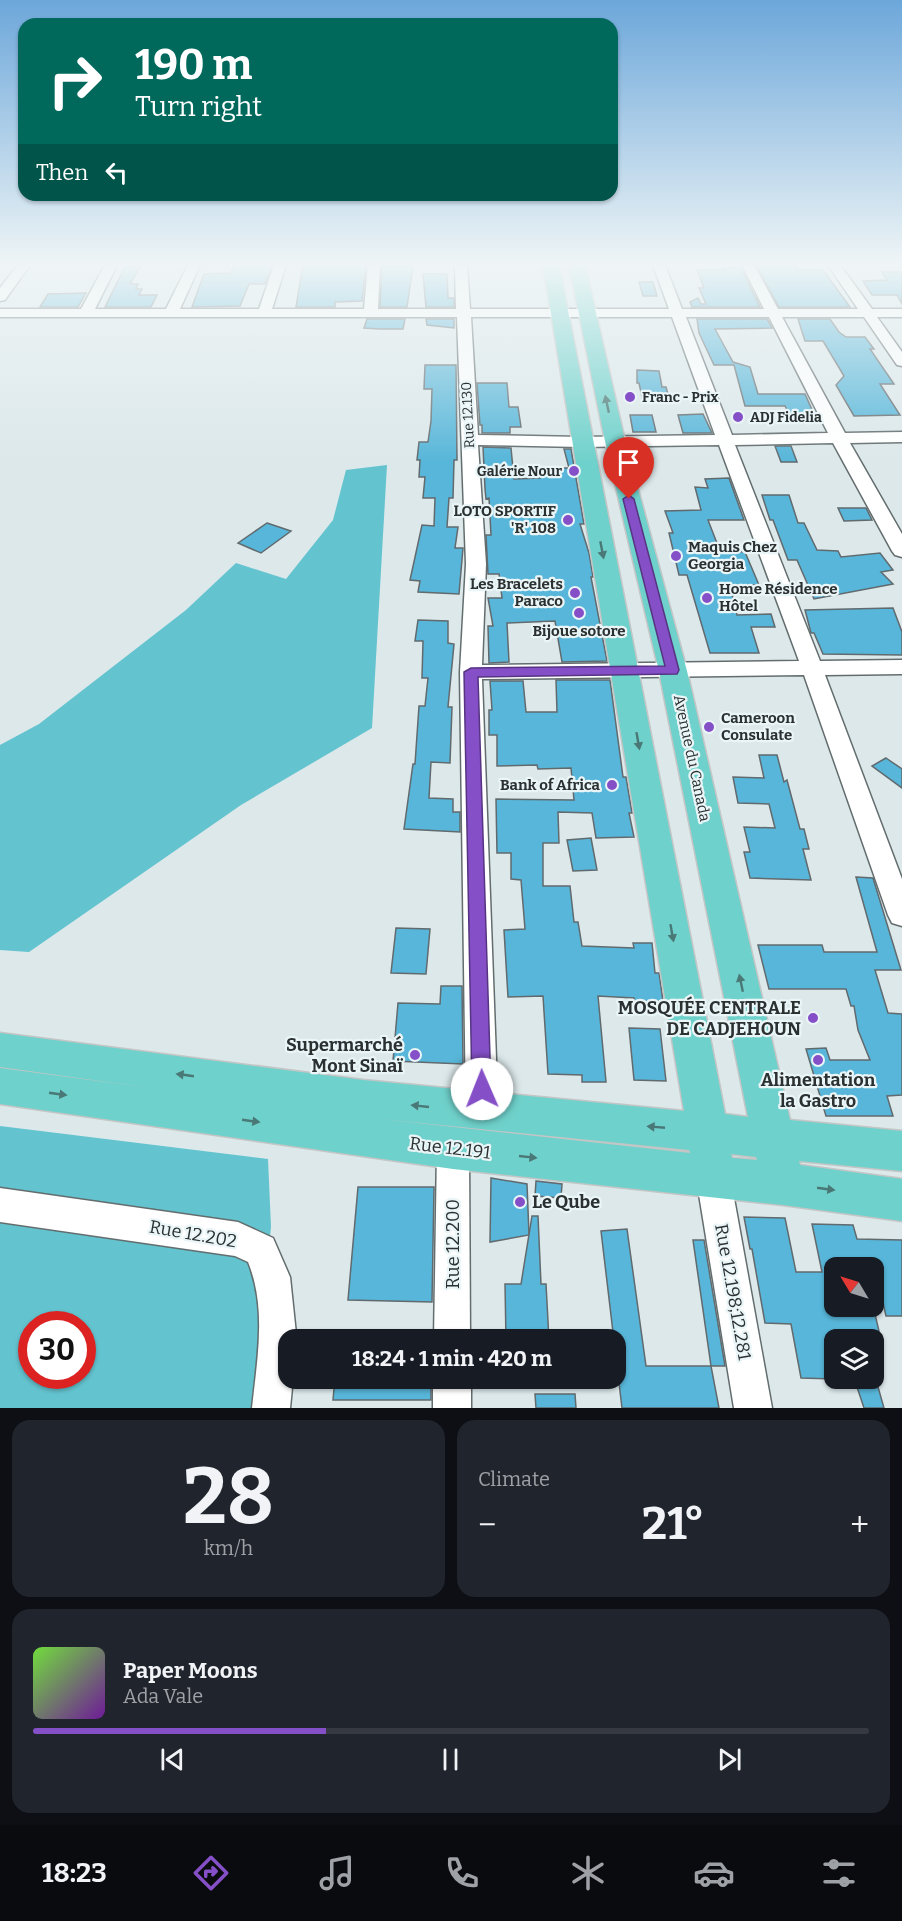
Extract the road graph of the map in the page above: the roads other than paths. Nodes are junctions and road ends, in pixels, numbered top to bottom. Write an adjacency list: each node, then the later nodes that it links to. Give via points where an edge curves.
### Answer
1 (463, 331): 11 (street, Rue 12.130)
2 (574, 331): 13 (main road, Avenue du Canada)
3 (579, 331): 12 (main road, Avenue du Canada, one-way to 3)
4 (683, 331): 10 (street)
5 (783, 331): 9 (street)
6 (880, 331): 7 (street)
7 (902, 362)
8 (902, 437): 9 (street)
9 (839, 438): 10 (street); 16 (street)
10 (723, 439): 12 (street); 18 (street)
11 (469, 440): 13 (street); 21 (street, Rue 12.130, via 476,564)
12 (615, 441): 13 (street); 15 (main road, Avenue du Canada)
13 (581, 442): 14 (main road, Avenue du Canada)
14 (591, 498): 15 (main road); 20 (main road, Avenue du Canada, one-way to 20)
15 (629, 499): 19 (main road, Avenue du Canada)
16 (902, 551)
17 (902, 667): 18 (street)
18 (812, 668): 19 (street); 22 (street)
19 (673, 670): 20 (street); 27 (main road, Avenue du Canada, one-way to 19)
20 (626, 671): 21 (street); 26 (main road, Avenue du Canada, one-way to 26)
21 (471, 672): 25 (street, Rue 12.130)
22 (902, 915)
23 (0, 1050): 25 (main road, one-way to 23)
24 (0, 1086): 28 (main road, Rue 12.191, one-way to 28)
25 (482, 1113): 26 (main road, one-way to 25)
26 (708, 1131): 27 (main road); 30 (main road, Avenue du Canada)
27 (775, 1139): 29 (main road); 31 (main road, Avenue du Canada)
28 (453, 1149): 30 (main road, Rue 12.191, one-way to 30); 34 (street, Rue 12.200)
29 (902, 1151)
30 (712, 1176): 31 (main road, Rue 12.191); 38 (street, Rue 12.198;12.281)
31 (783, 1184): 32 (main road, Rue 12.191, one-way to 32)
32 (902, 1200)
33 (0, 1205): 36 (street, Rue 12.202, via 238,1239 261,1250 272,1277 278,1334)
34 (452, 1329)
35 (452, 1389): 37 (street)
36 (271, 1408)
37 (452, 1408)
38 (753, 1408)

